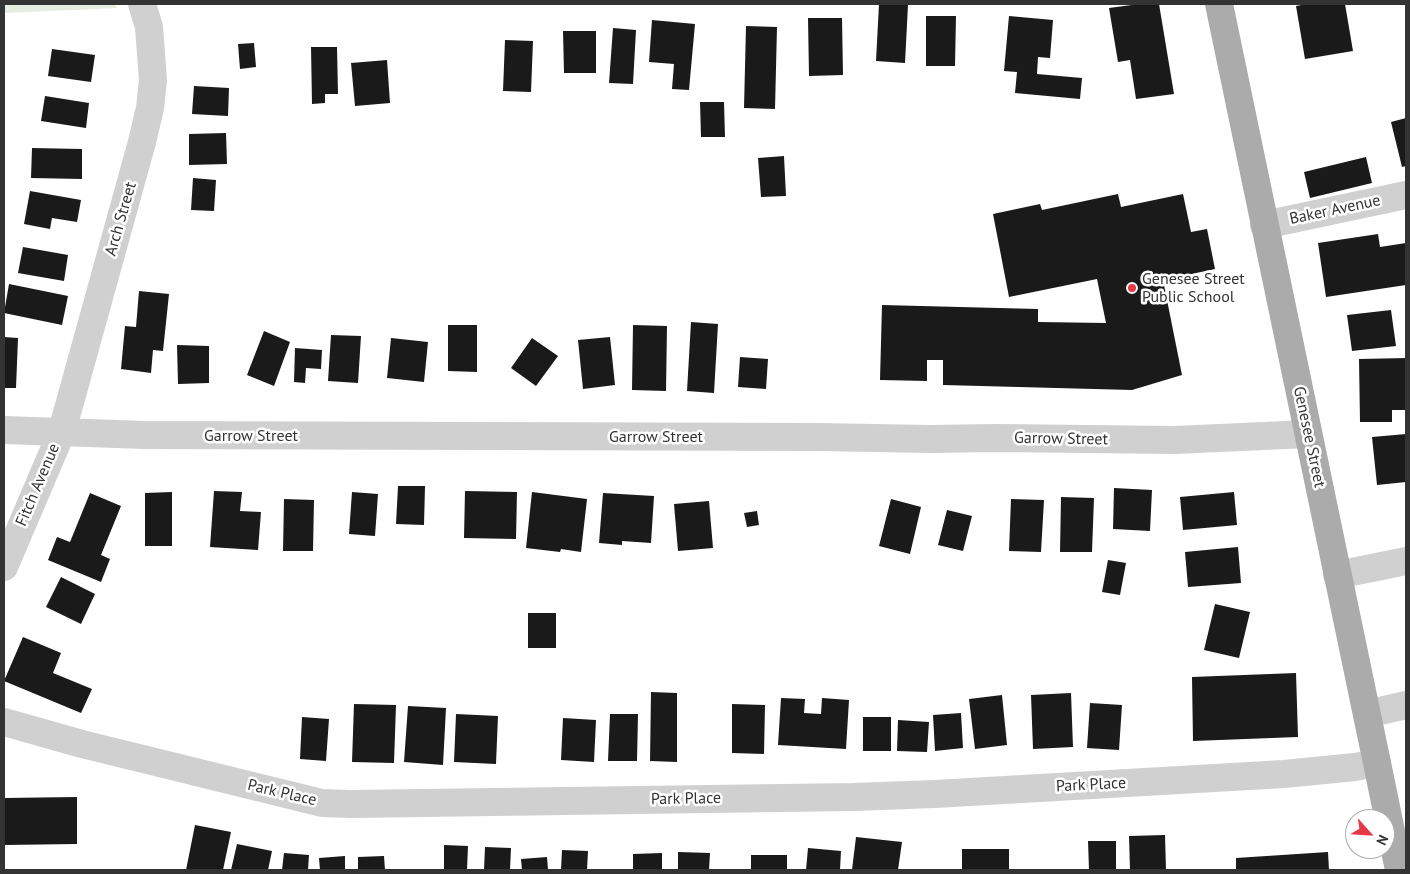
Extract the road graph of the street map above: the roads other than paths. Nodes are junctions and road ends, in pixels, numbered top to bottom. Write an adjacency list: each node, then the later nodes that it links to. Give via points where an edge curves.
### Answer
1 (142, 4): 6 (street, Arch Street, via 149,27 153,80 150,108)
2 (1219, 4): 4 (main road, Genesee Street)
3 (1406, 195): 4 (street, Baker Avenue)
4 (1264, 225): 7 (main road, Genesee Street)
5 (4, 430): 6 (street, Garrow Street)
6 (62, 431): 7 (street, Garrow Street, via 145,436 1165,440); 9 (street, Fitch Avenue)
7 (1308, 434): 10 (main road, Genesee Street)
8 (1406, 561): 10 (street)
9 (4, 567)
10 (1337, 575): 12 (main road, Genesee Street)
11 (1406, 705): 12 (street)
12 (1367, 714): 14 (main road, Genesee Street)
13 (4, 722): 14 (street, Park Place, via 322,803 351,804 926,795 1284,774)
14 (1377, 763): 15 (main road, Genesee Street)
15 (1397, 824): 16 (main road, Genesee Street)
16 (1398, 870)

